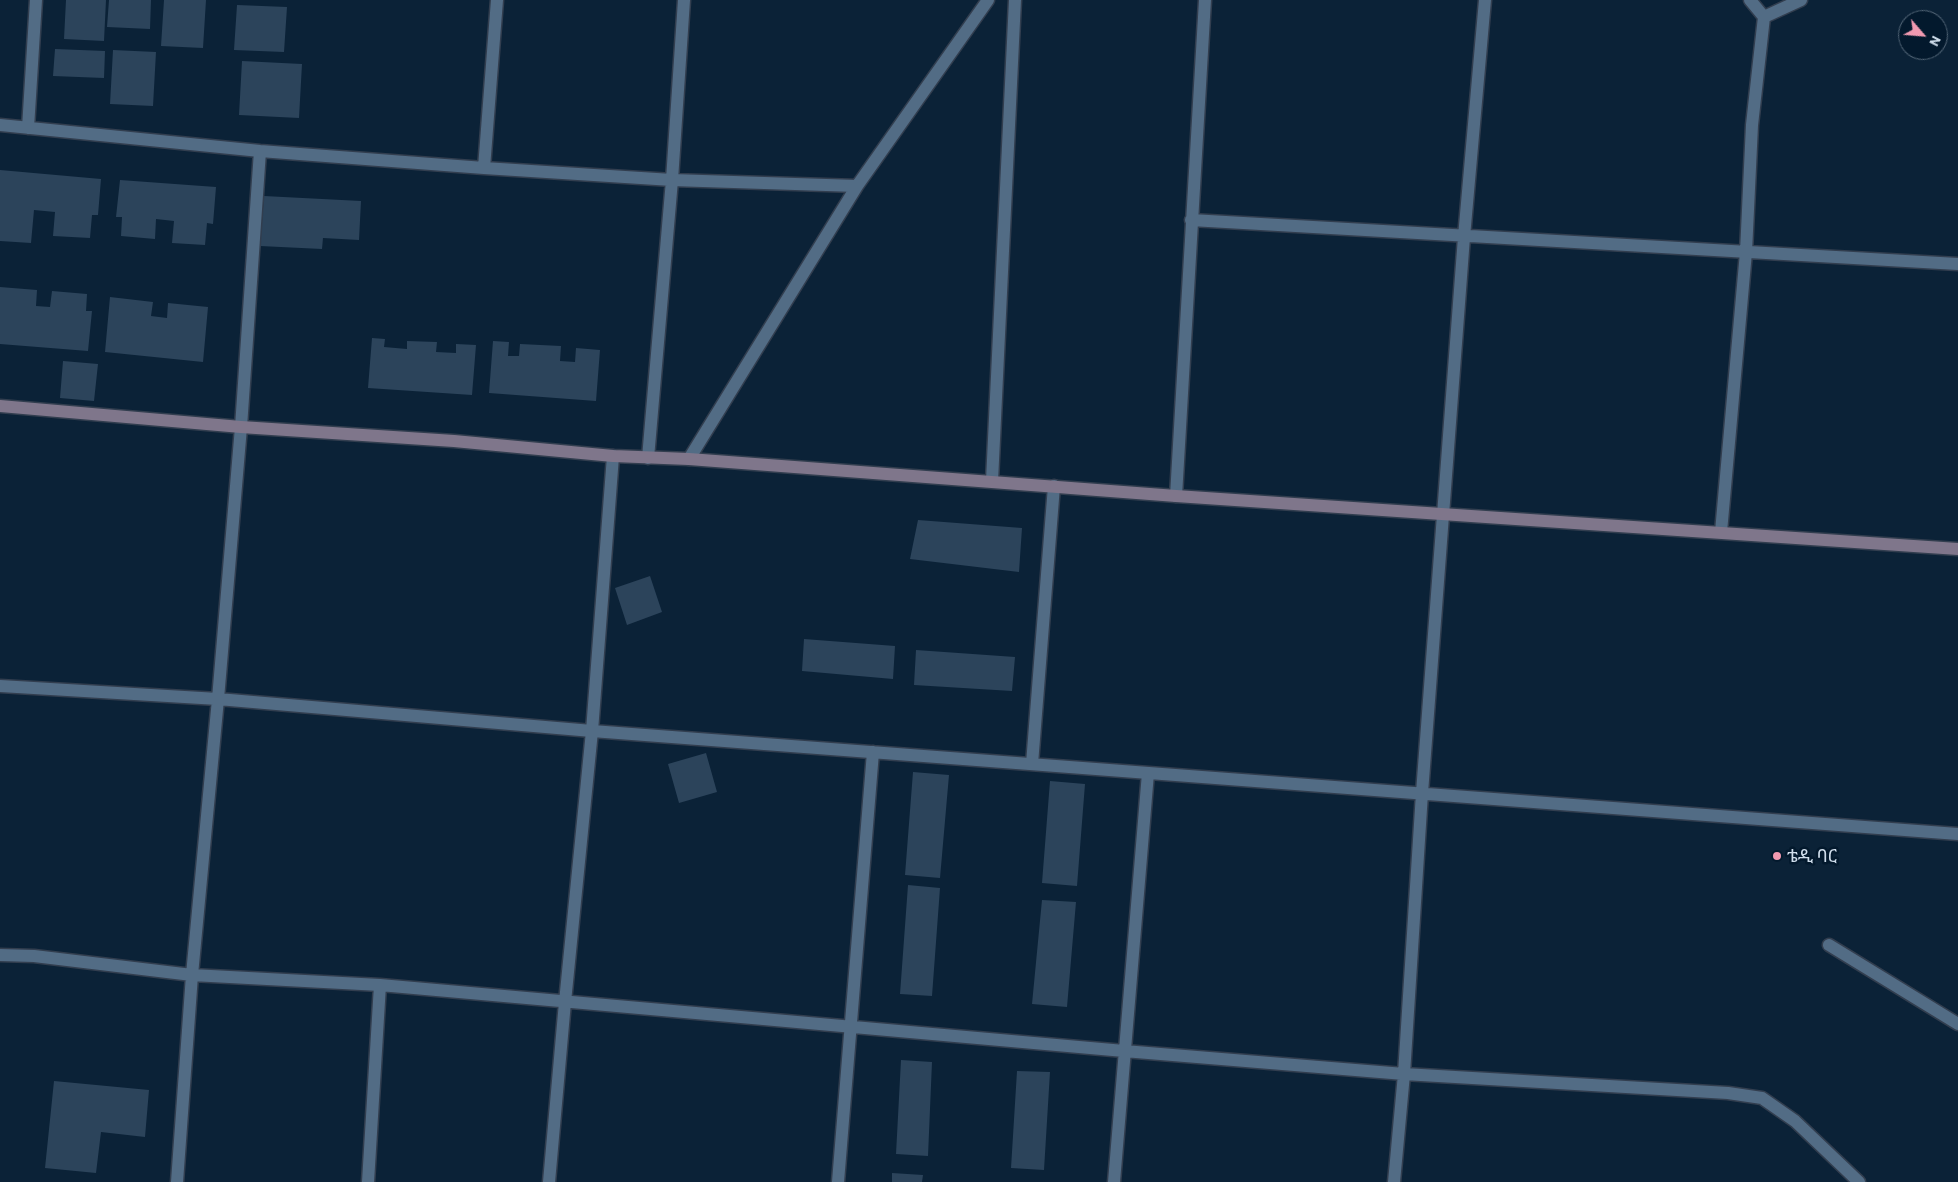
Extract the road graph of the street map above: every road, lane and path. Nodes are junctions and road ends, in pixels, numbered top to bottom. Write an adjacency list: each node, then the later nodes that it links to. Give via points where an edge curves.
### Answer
1 (36, 0): 12 (street)
2 (497, 0): 14 (street)
3 (684, 0): 15 (street)
4 (988, 0): 16 (street)
5 (1015, 0): 26 (street)
6 (1204, 0): 17 (street)
7 (1485, 0): 18 (street)
8 (1750, 0): 10 (street)
9 (1801, 0): 10 (street)
10 (1764, 17): 19 (street, via 1752,124)
11 (0, 126): 12 (street)
12 (28, 128): 13 (street)
13 (260, 151): 14 (street); 22 (street)
14 (484, 168): 15 (street)
15 (672, 180): 16 (street); 24 (street)
16 (857, 186): 25 (street)
17 (1191, 220): 18 (street); 28 (street)
18 (1464, 237): 19 (street); 29 (street)
19 (1746, 252): 20 (street); 30 (street)
20 (1958, 264)
21 (0, 406): 22 (main road)
22 (240, 427): 23 (main road); 33 (street)
23 (613, 456): 24 (main road); 34 (street)
24 (648, 458): 25 (main road)
25 (689, 460): 26 (main road)
26 (992, 481): 27 (main road)
27 (1054, 486): 28 (main road); 36 (street)
28 (1176, 496): 29 (main road)
29 (1445, 513): 30 (main road); 38 (street)
30 (1721, 532): 31 (main road)
31 (1958, 549)
32 (0, 686): 33 (street)
33 (218, 699): 34 (street); 42 (street)
34 (592, 731): 35 (street); 44 (street)
35 (873, 752): 36 (street); 46 (street)
36 (1032, 764): 37 (street)
37 (1148, 773): 38 (street); 47 (street)
38 (1422, 793): 39 (street); 48 (street)
39 (1958, 834)
40 (1828, 945): 45 (street)
41 (0, 955): 42 (street, via 34,956)
42 (192, 975): 43 (street); 49 (street)
43 (380, 985): 44 (street); 50 (street)
44 (565, 1002): 46 (street); 51 (street)
45 (1958, 1024)
46 (850, 1027): 47 (street); 52 (street)
47 (1124, 1051): 48 (street); 53 (street)
48 (1404, 1074): 54 (street); 55 (street, via 1728,1093 1762,1098 1795,1121)
49 (177, 1182)
50 (368, 1182)
51 (549, 1182)
52 (838, 1182)
53 (1114, 1182)
54 (1394, 1182)
55 (1859, 1182)

